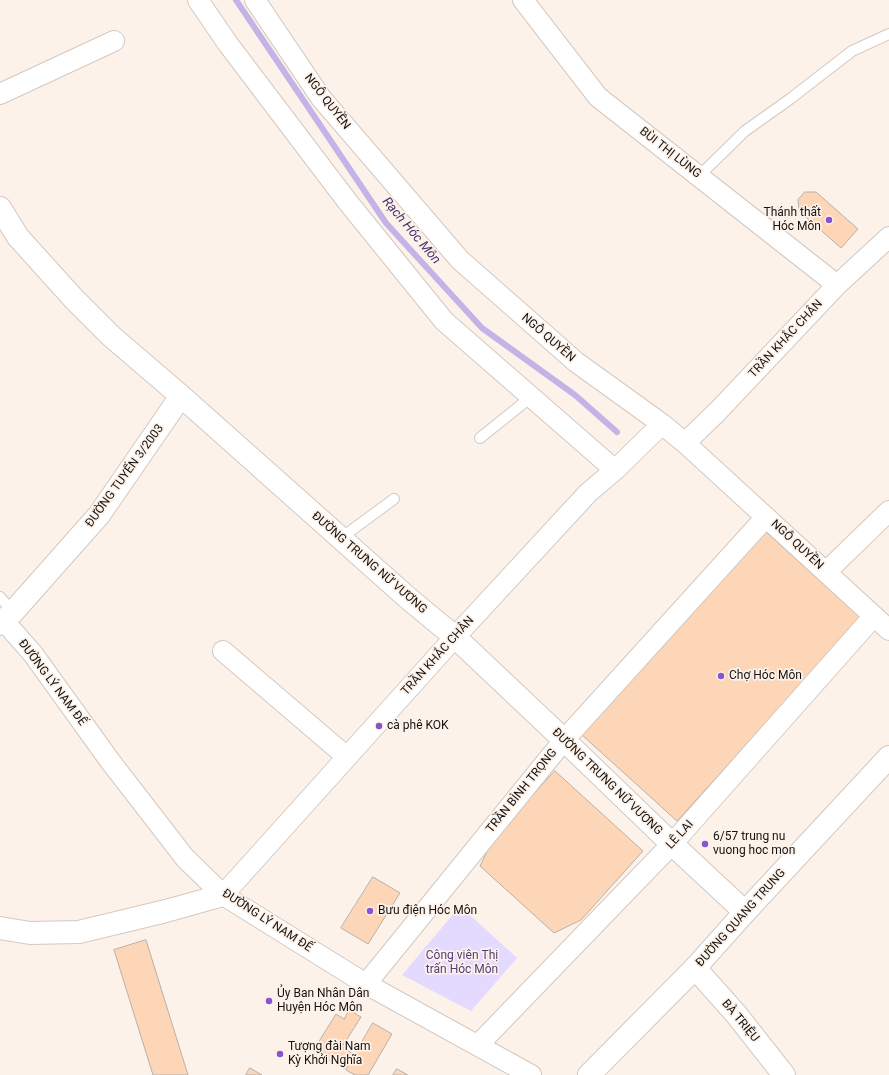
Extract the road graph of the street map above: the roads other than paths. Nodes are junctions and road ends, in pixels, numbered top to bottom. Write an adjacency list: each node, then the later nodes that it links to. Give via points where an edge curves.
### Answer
1 (198, 0): 12 (street, via 228,44 346,200 444,322)
2 (255, 0): 13 (street, NGÔ QUYỀN, via 321,98 460,260 576,362)
3 (523, 0): 7 (street, BÙI THỊ LÙNG, via 598,97)
4 (889, 34): 7 (lane, via 852,51 744,131)
5 (114, 41): 6 (street)
6 (0, 94)
7 (699, 176): 10 (street, BÙI THỊ LÙNG)
8 (0, 208): 11 (main road, ĐƯỜNG TRƯNG NỮ VƯƠNG, via 18,237 74,299 111,336)
9 (889, 237): 10 (street, TRẦN KHẮC CHÂN)
10 (837, 285): 15 (street, TRẦN KHẮC CHÂN)
11 (182, 396): 20 (main road, ĐƯỜNG TRƯNG NỮ VƯƠNG); 22 (main road, ĐƯỜNG TUYẾN 3/2003, via 99,515)
12 (531, 397): 14 (lane); 16 (street)
13 (662, 424): 15 (street, NGÔ QUYỀN); 16 (street, TRẦN KHẮC CHÂN)
14 (480, 438)
15 (684, 443): 19 (street, NGÔ QUYỀN)
16 (615, 470): 25 (street, TRẦN KHẮC CHÂN, via 588,493)
17 (394, 499): 20 (lane)
18 (889, 511): 21 (street)
19 (766, 517): 21 (street, NGÔ QUYỀN); 27 (street, TRẦN BÌNH TRỌNG)
20 (341, 538): 25 (main road, ĐƯỜNG TRƯNG NỮ VƯƠNG, via 408,599)
21 (826, 572): 23 (street, NGÔ QUYỀN)
22 (4, 613): 31 (street, ĐƯỜNG LÝ NAM ĐẾ, via 110,761 185,858)
23 (874, 616): 24 (street, NGÔ QUYỀN); 30 (street, LÊ LAI)
24 (889, 630)
25 (455, 637): 27 (main road, ĐƯỜNG TRƯNG NỮ VƯƠNG); 28 (street, TRẦN KHẮC CHÂN)
26 (223, 651): 28 (street)
27 (564, 740): 30 (main road, ĐƯỜNG TRƯNG NỮ VƯƠNG); 35 (street, TRẦN BÌNH TRỌNG)
28 (347, 757): 31 (street, TRẦN KHẮC CHÂN)
29 (889, 757): 32 (main road, ĐƯỜNG QUANG TRUNG)
30 (672, 844): 32 (main road, ĐƯỜNG TRƯNG NỮ VƯƠNG); 36 (street, LÊ LAI)
31 (224, 895): 33 (main road, via 79,932 30,933); 35 (street, ĐƯỜNG LÝ NAM ĐẾ)
32 (745, 912): 34 (main road, ĐƯỜNG QUANG TRUNG)
33 (0, 928)
34 (695, 968): 38 (main road, ĐƯỜNG QUANG TRUNG); 39 (main road, BÀ TRIỆU, via 736,1014)
35 (366, 984): 36 (street, ĐƯỜNG LÝ NAM ĐẾ)
36 (478, 1045): 37 (street, ĐƯỜNG LÝ NAM ĐẾ)
37 (531, 1075)
38 (589, 1075)
39 (784, 1075)

